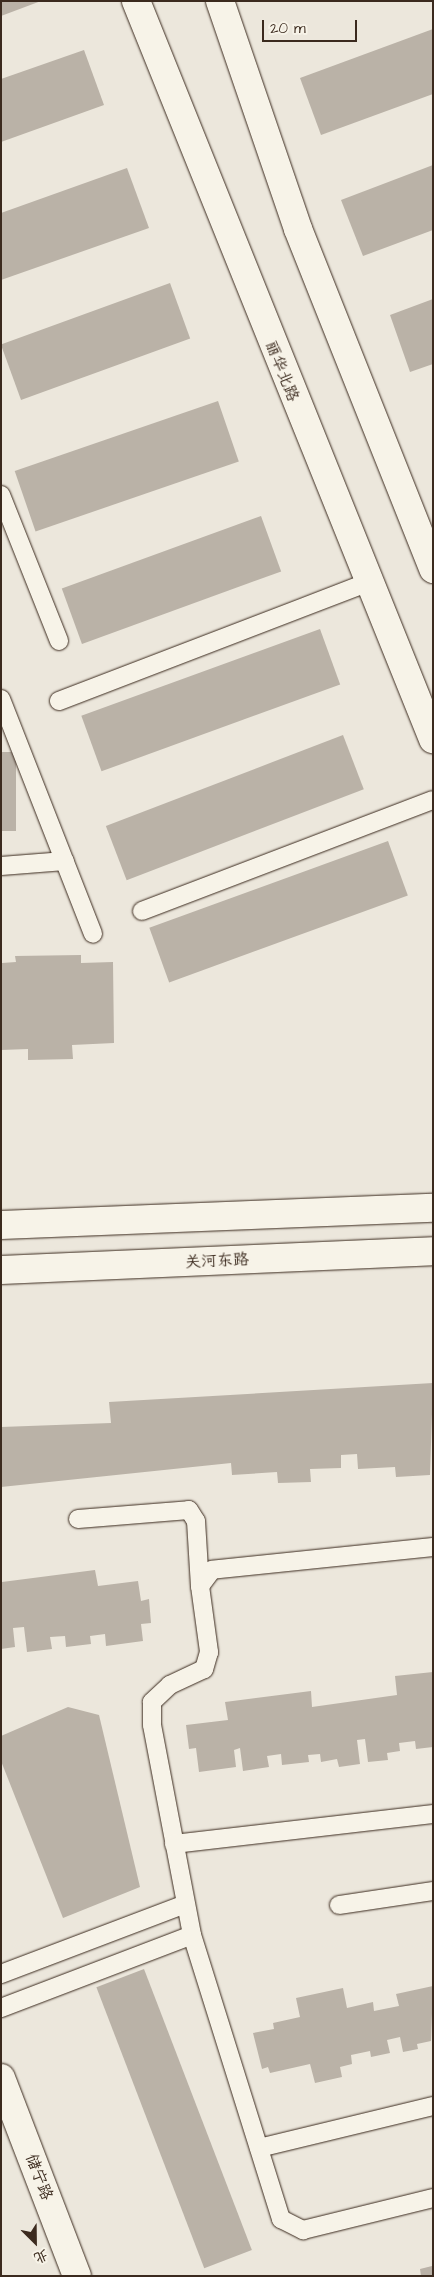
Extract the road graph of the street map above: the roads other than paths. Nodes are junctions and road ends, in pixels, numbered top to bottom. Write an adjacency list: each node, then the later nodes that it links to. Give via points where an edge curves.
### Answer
1 (136, 1): 5 (main road, 丽华北路)
2 (220, 1): 4 (main road, via 298,229)
3 (1, 495): 6 (lane)
4 (433, 569)
5 (369, 582): 8 (lane); 9 (main road, 丽华北路)
6 (58, 641)
7 (1, 699): 11 (lane)
8 (59, 701)
9 (433, 739)
10 (433, 800): 13 (lane)
11 (65, 861): 12 (lane); 14 (lane)
12 (1, 866)
13 (142, 911)
14 (93, 934)
15 (433, 1208): 16 (main road)
16 (1, 1226)
17 (433, 1251): 18 (main road, 关河东路)
18 (1, 1270)
19 (78, 1519): 21 (lane, via 189,1510 196,1521)
20 (433, 1547): 21 (lane, via 212,1570)
21 (200, 1586): 23 (lane, via 209,1652 204,1669 170,1685 152,1702 152,1725)
22 (433, 1814): 23 (lane)
23 (174, 1844): 25 (lane)
24 (433, 1891): 26 (lane)
25 (185, 1904): 27 (lane); 28 (lane)
26 (340, 1906)
27 (192, 1935): 29 (lane); 32 (lane)
28 (1, 1974)
29 (1, 2008)
30 (1, 2078): 34 (main road, 储宁路)
31 (433, 2106): 32 (lane)
32 (259, 2148): 33 (lane, via 281,2219 303,2230)
33 (433, 2198)
34 (77, 2276)

